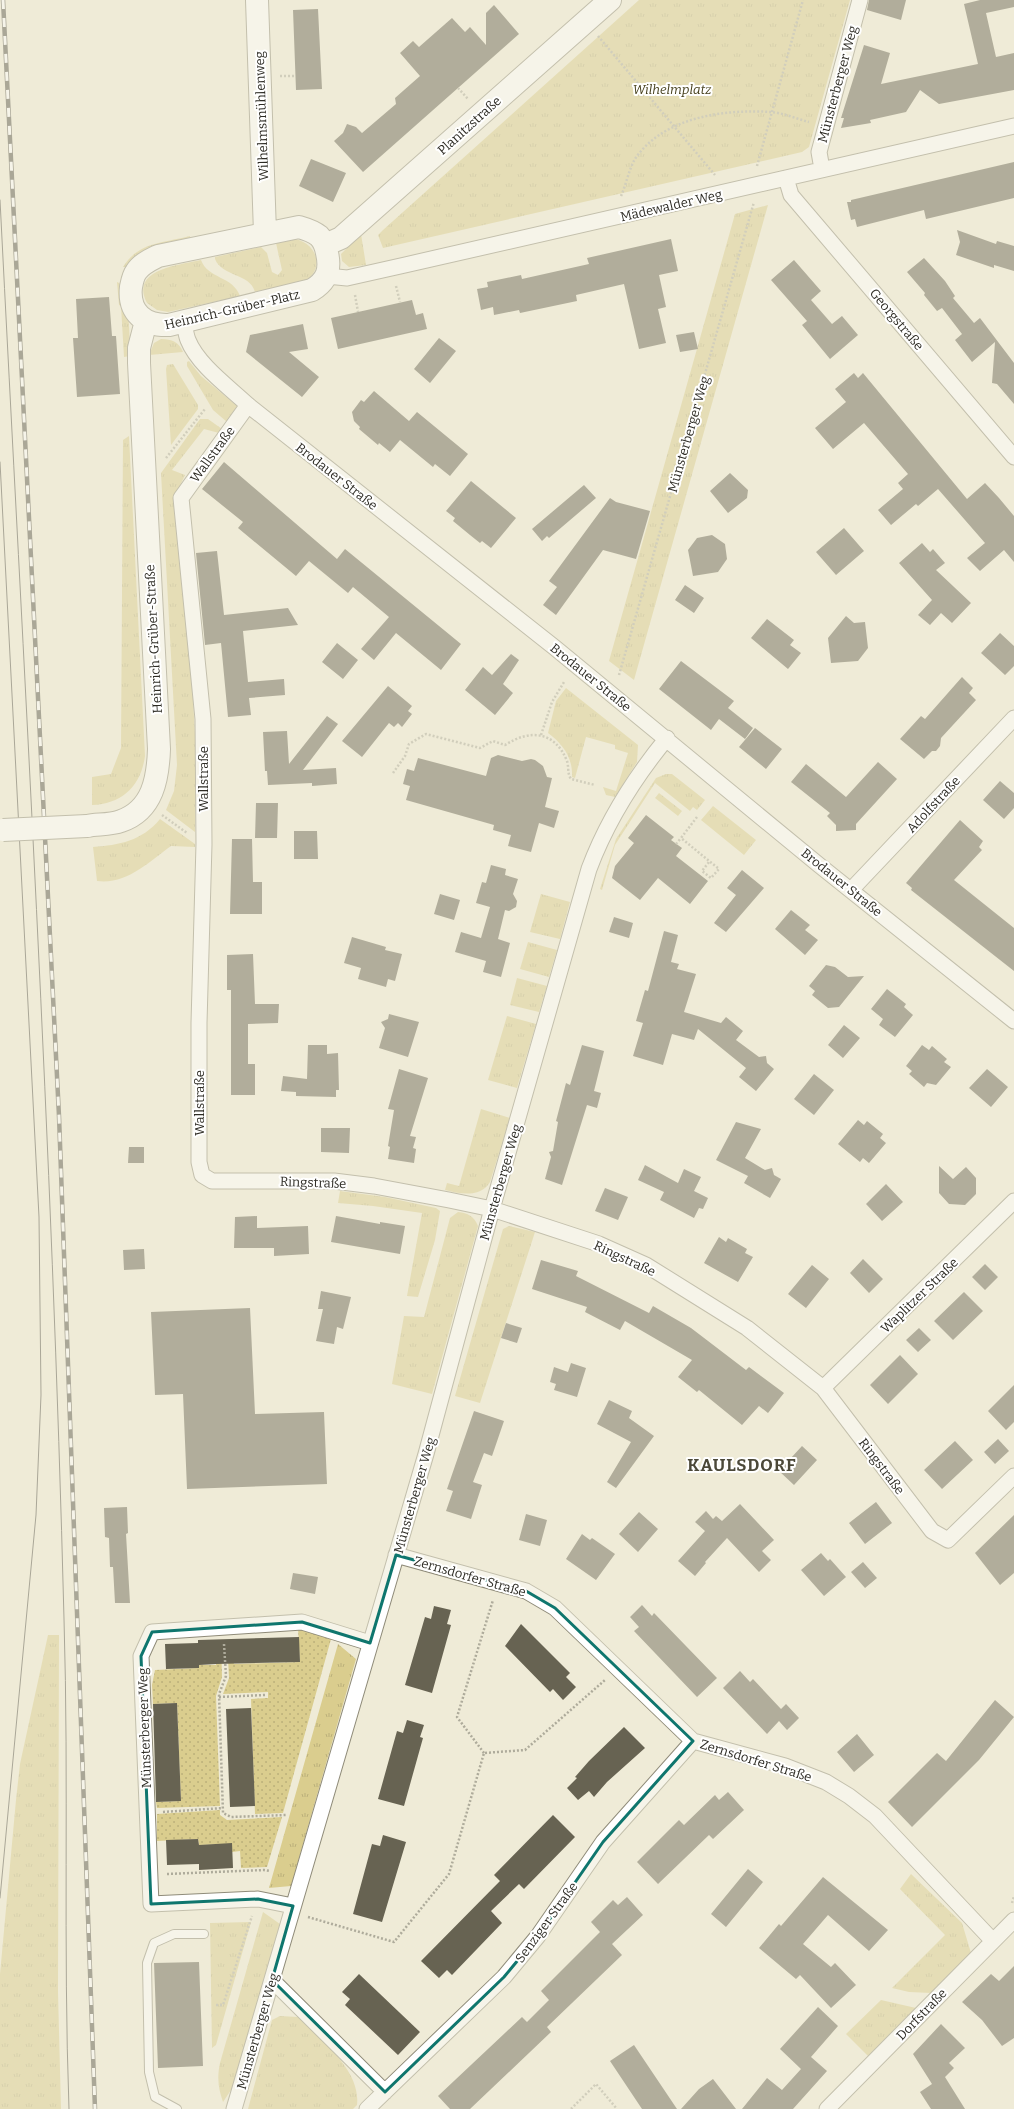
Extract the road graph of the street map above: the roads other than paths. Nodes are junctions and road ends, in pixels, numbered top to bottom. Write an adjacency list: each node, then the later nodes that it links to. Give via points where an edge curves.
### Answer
1 (257, 0): 7 (street, Wilhelmsmühlenweg)
2 (860, 0): 5 (street, Münsterberger Weg, via 819,152)
3 (600, 3): 8 (street, Planitzstraße, via 341,238)
4 (1014, 126): 5 (street, Mädewalder Weg)
5 (822, 169): 6 (street, Mädewalder Weg)
6 (786, 178): 9 (street, Mädewalder Weg, via 405,266 346,278); 13 (street, Georgstraße, via 794,199)
7 (266, 233): 8 (street, Heinrich-Grüber-Platz, via 299,227 310,230); 10 (street, Heinrich-Grüber-Platz, via 158,256 147,261 135,272 130,293 138,317)
8 (325, 245): 9 (street, via 329,261)
9 (327, 276): 11 (street, Heinrich-Grüber-Platz, via 322,284 312,290)
10 (146, 322): 11 (street, Heinrich-Grüber-Platz, via 158,326); 16 (street, Heinrich-Grüber-Straße, bridge, via 139,348 139,363 159,749 158,773 150,795 137,811 114,823)
11 (184, 322): 12 (street, Brodauer Straße, via 188,340 194,350 211,371)
12 (248, 405): 15 (street, Brodauer Straße); 19 (street, Wallstraße, via 181,498 203,719 204,844 199,1060 199,1162)
13 (1014, 457)
14 (1014, 718): 17 (street, Adolfstraße)
15 (667, 738): 17 (street, Brodauer Straße); 21 (street, Münsterberger Weg, via 618,808 590,864)
16 (2, 830)
17 (852, 890): 18 (street, Brodauer Straße)
18 (1014, 1021)
19 (202, 1175): 21 (street, Ringstraße, via 212,1181 334,1182 368,1185)
20 (1014, 1201): 22 (street, Waplitzer Straße)
21 (492, 1209): 22 (street, Ringstraße, via 599,1244 646,1265 747,1328); 24 (street, Münsterberger Weg)
22 (823, 1388): 23 (street, Ringstraße, via 932,1531 948,1540)
23 (1014, 1476)
24 (396, 1555): 25 (street, Münsterberger Weg); 26 (street, Zernsdorfer Straße, via 526,1590 555,1608)
25 (370, 1644): 27 (street, Münsterberger Weg); 27 (street, Münsterberger Weg, via 302,1622 152,1632 141,1656 151,1904 258,1898)
26 (693, 1741): 30 (street, Zernsdorfer Straße, via 785,1766 826,1782 850,1796 875,1816); 32 (street, Senziger Straße, via 603,1842 538,1936 504,1978)
27 (293, 1909): 31 (street, Münsterberger Weg)
28 (1014, 1920): 30 (street, Dorfstraße)
29 (204, 1934): 33 (lane, via 174,1934 154,1943 147,1963 149,2072 155,2097)
30 (993, 1941): 36 (street, Dorfstraße)
31 (272, 1980): 32 (street); 34 (street, Münsterberger Weg)
32 (385, 2092): 35 (street, Senziger Straße)
33 (177, 2109)
34 (234, 2109)
35 (367, 2109)
36 (827, 2109)

